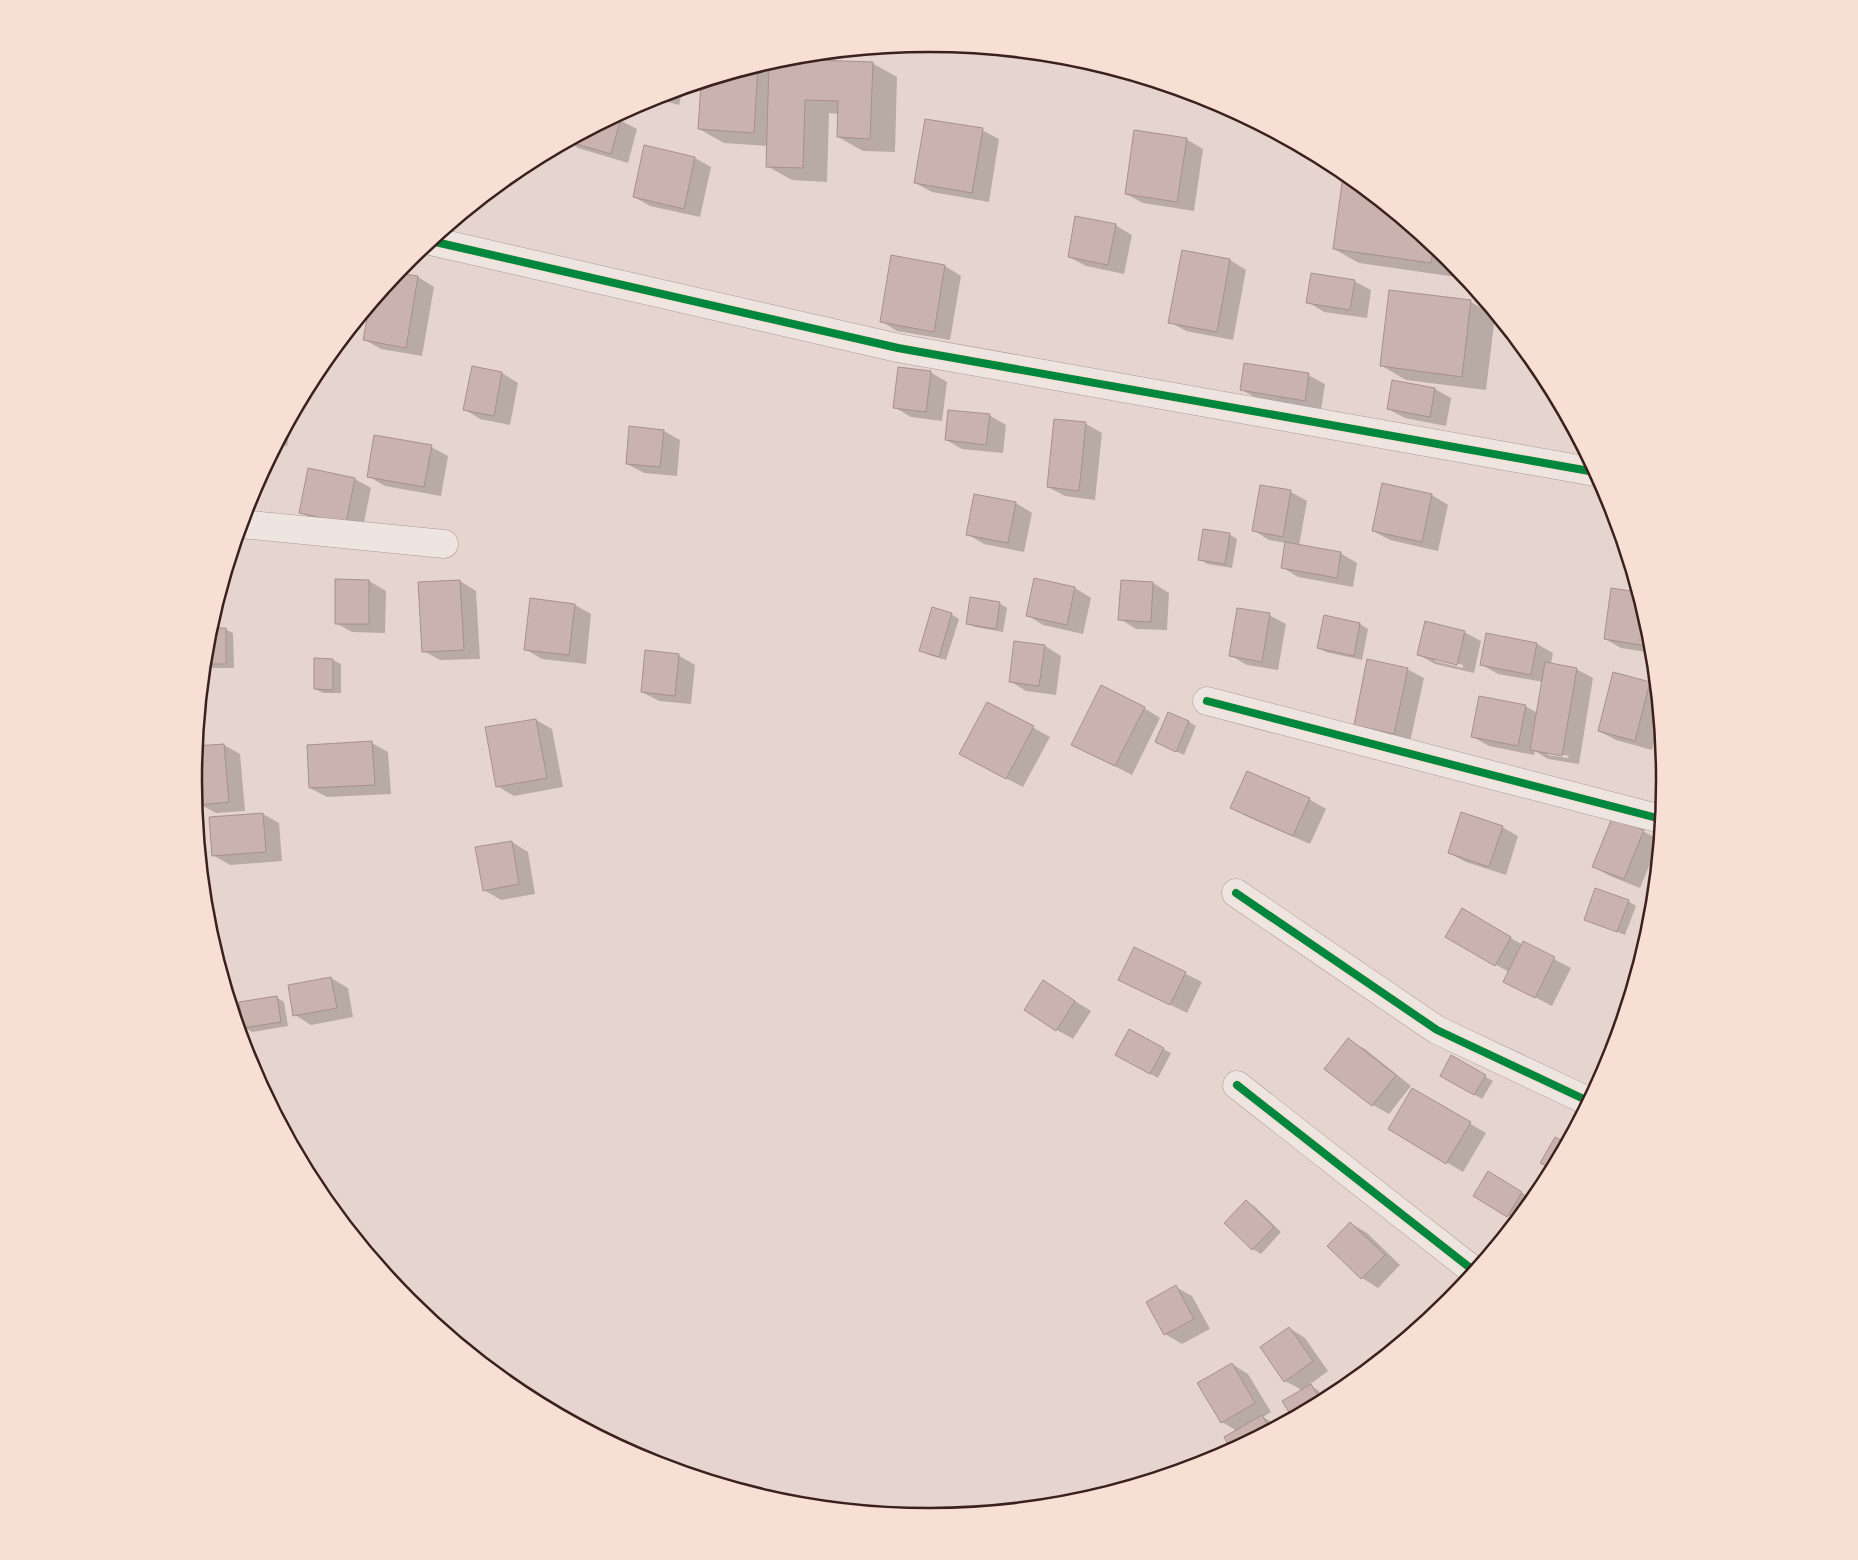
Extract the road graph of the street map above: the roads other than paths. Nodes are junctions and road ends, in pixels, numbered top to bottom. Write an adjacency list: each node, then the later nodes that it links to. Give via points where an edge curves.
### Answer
1 (439, 243): 2 (street, via 898,348)
2 (1587, 471)
3 (248, 525): 4 (street)
4 (444, 544)
5 (1207, 701): 6 (street)
6 (1655, 817)
7 (1236, 893): 9 (street, via 1438,1030)
8 (1237, 1085): 10 (street)
9 (1583, 1098)
10 (1469, 1267)

